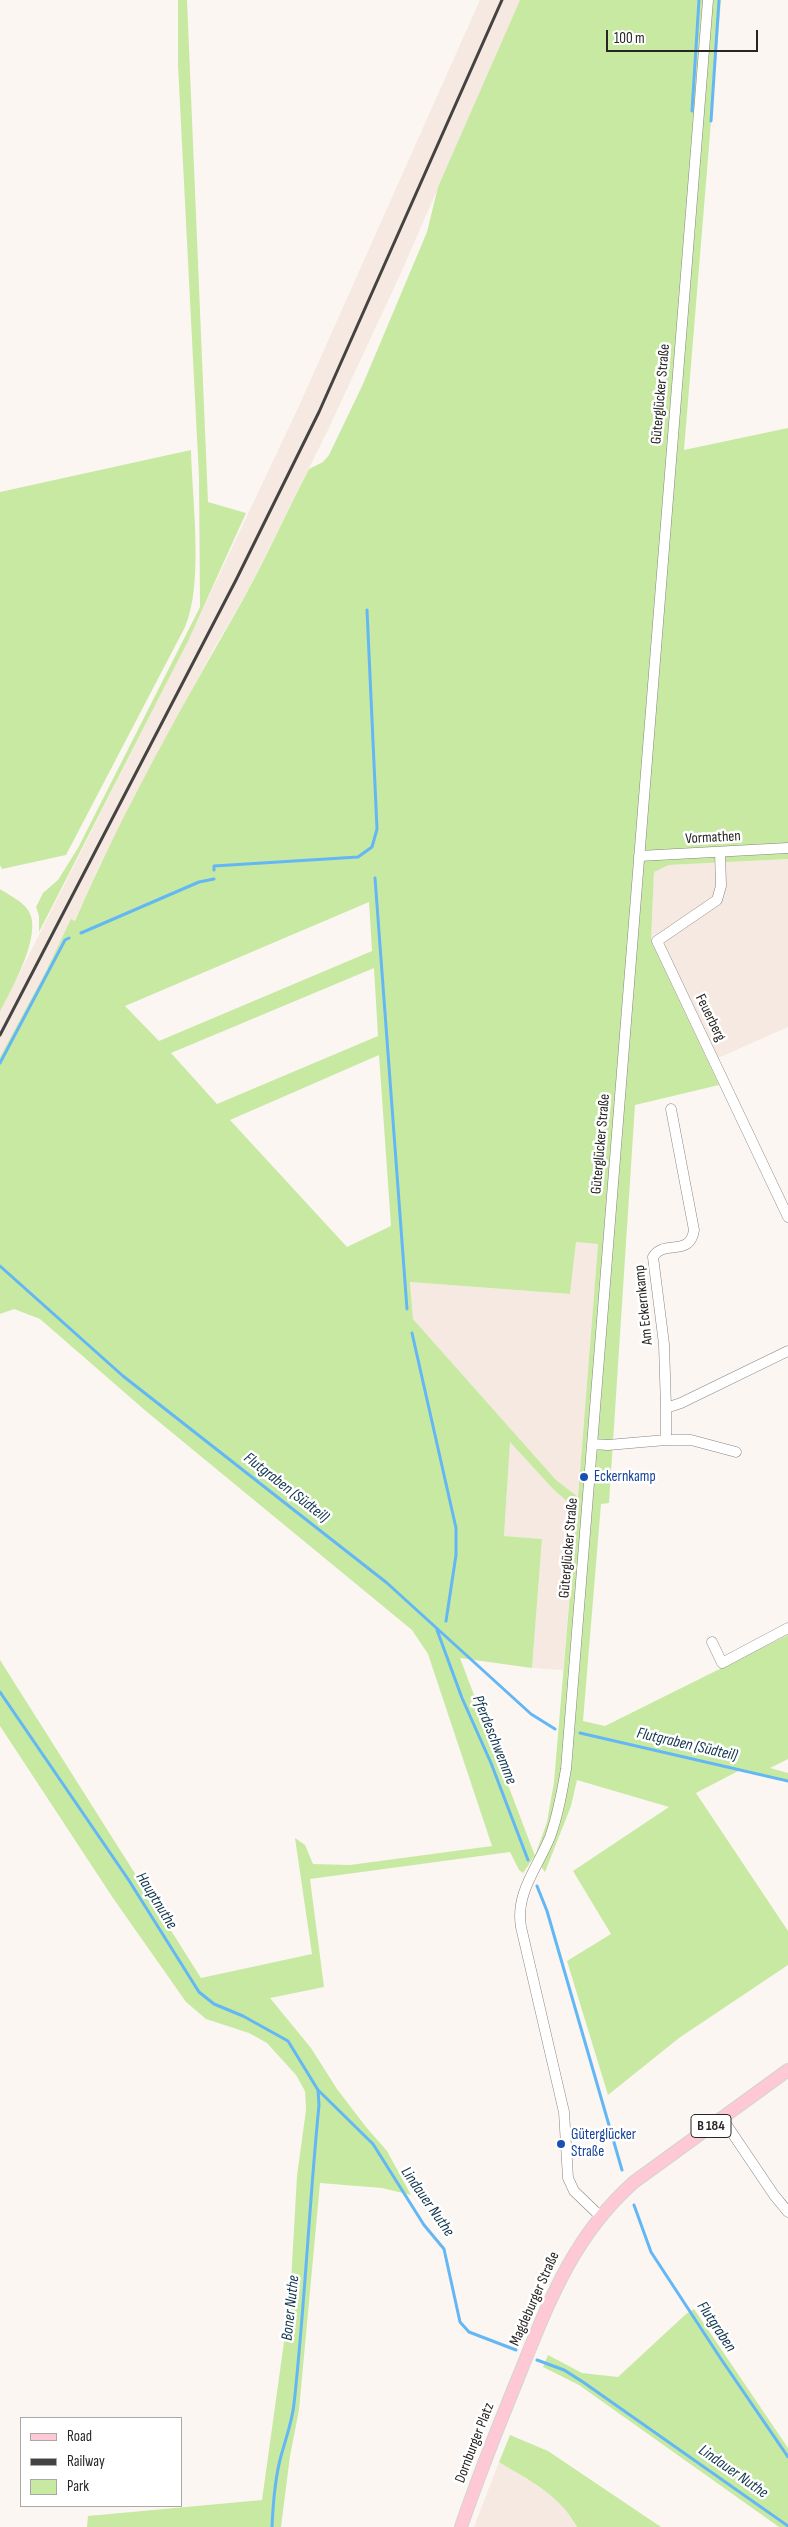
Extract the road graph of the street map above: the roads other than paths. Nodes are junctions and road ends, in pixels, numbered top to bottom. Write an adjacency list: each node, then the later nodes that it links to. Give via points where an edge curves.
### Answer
1 (708, 0): 4 (street, Güterglücker Straße)
2 (788, 848): 3 (street, Vormathen)
3 (720, 852): 4 (street, Vormathen); 6 (street, Feuerberg, via 722,886 717,900 657,942)
4 (639, 856): 10 (street, Güterglücker Straße)
5 (671, 1109): 8 (street, Am Eckernkamp, via 694,1230 686,1245 661,1250 653,1257 664,1344)
6 (788, 1217)
7 (788, 1351): 8 (street)
8 (666, 1408): 9 (street, Am Eckernkamp)
9 (666, 1440): 10 (street); 11 (street, via 691,1440)
10 (592, 1444): 17 (street, Güterglücker Straße, via 566,1769 559,1803 543,1853 520,1901 519,1916 564,2112 568,2178 574,2192)
11 (736, 1452)
12 (788, 1628): 13 (street, via 722,1663)
13 (712, 1642)
14 (788, 2070): 15 (main road, Magdeburger Straße / B 184)
15 (722, 2118): 16 (street); 17 (main road, Magdeburger Straße / B 184, via 634,2182)
16 (788, 2212)
17 (600, 2216): 18 (main road, Magdeburger Straße / B 184, via 562,2273)
18 (521, 2371): 19 (main road, Dornburger Platz / B 184)
19 (461, 2527)

